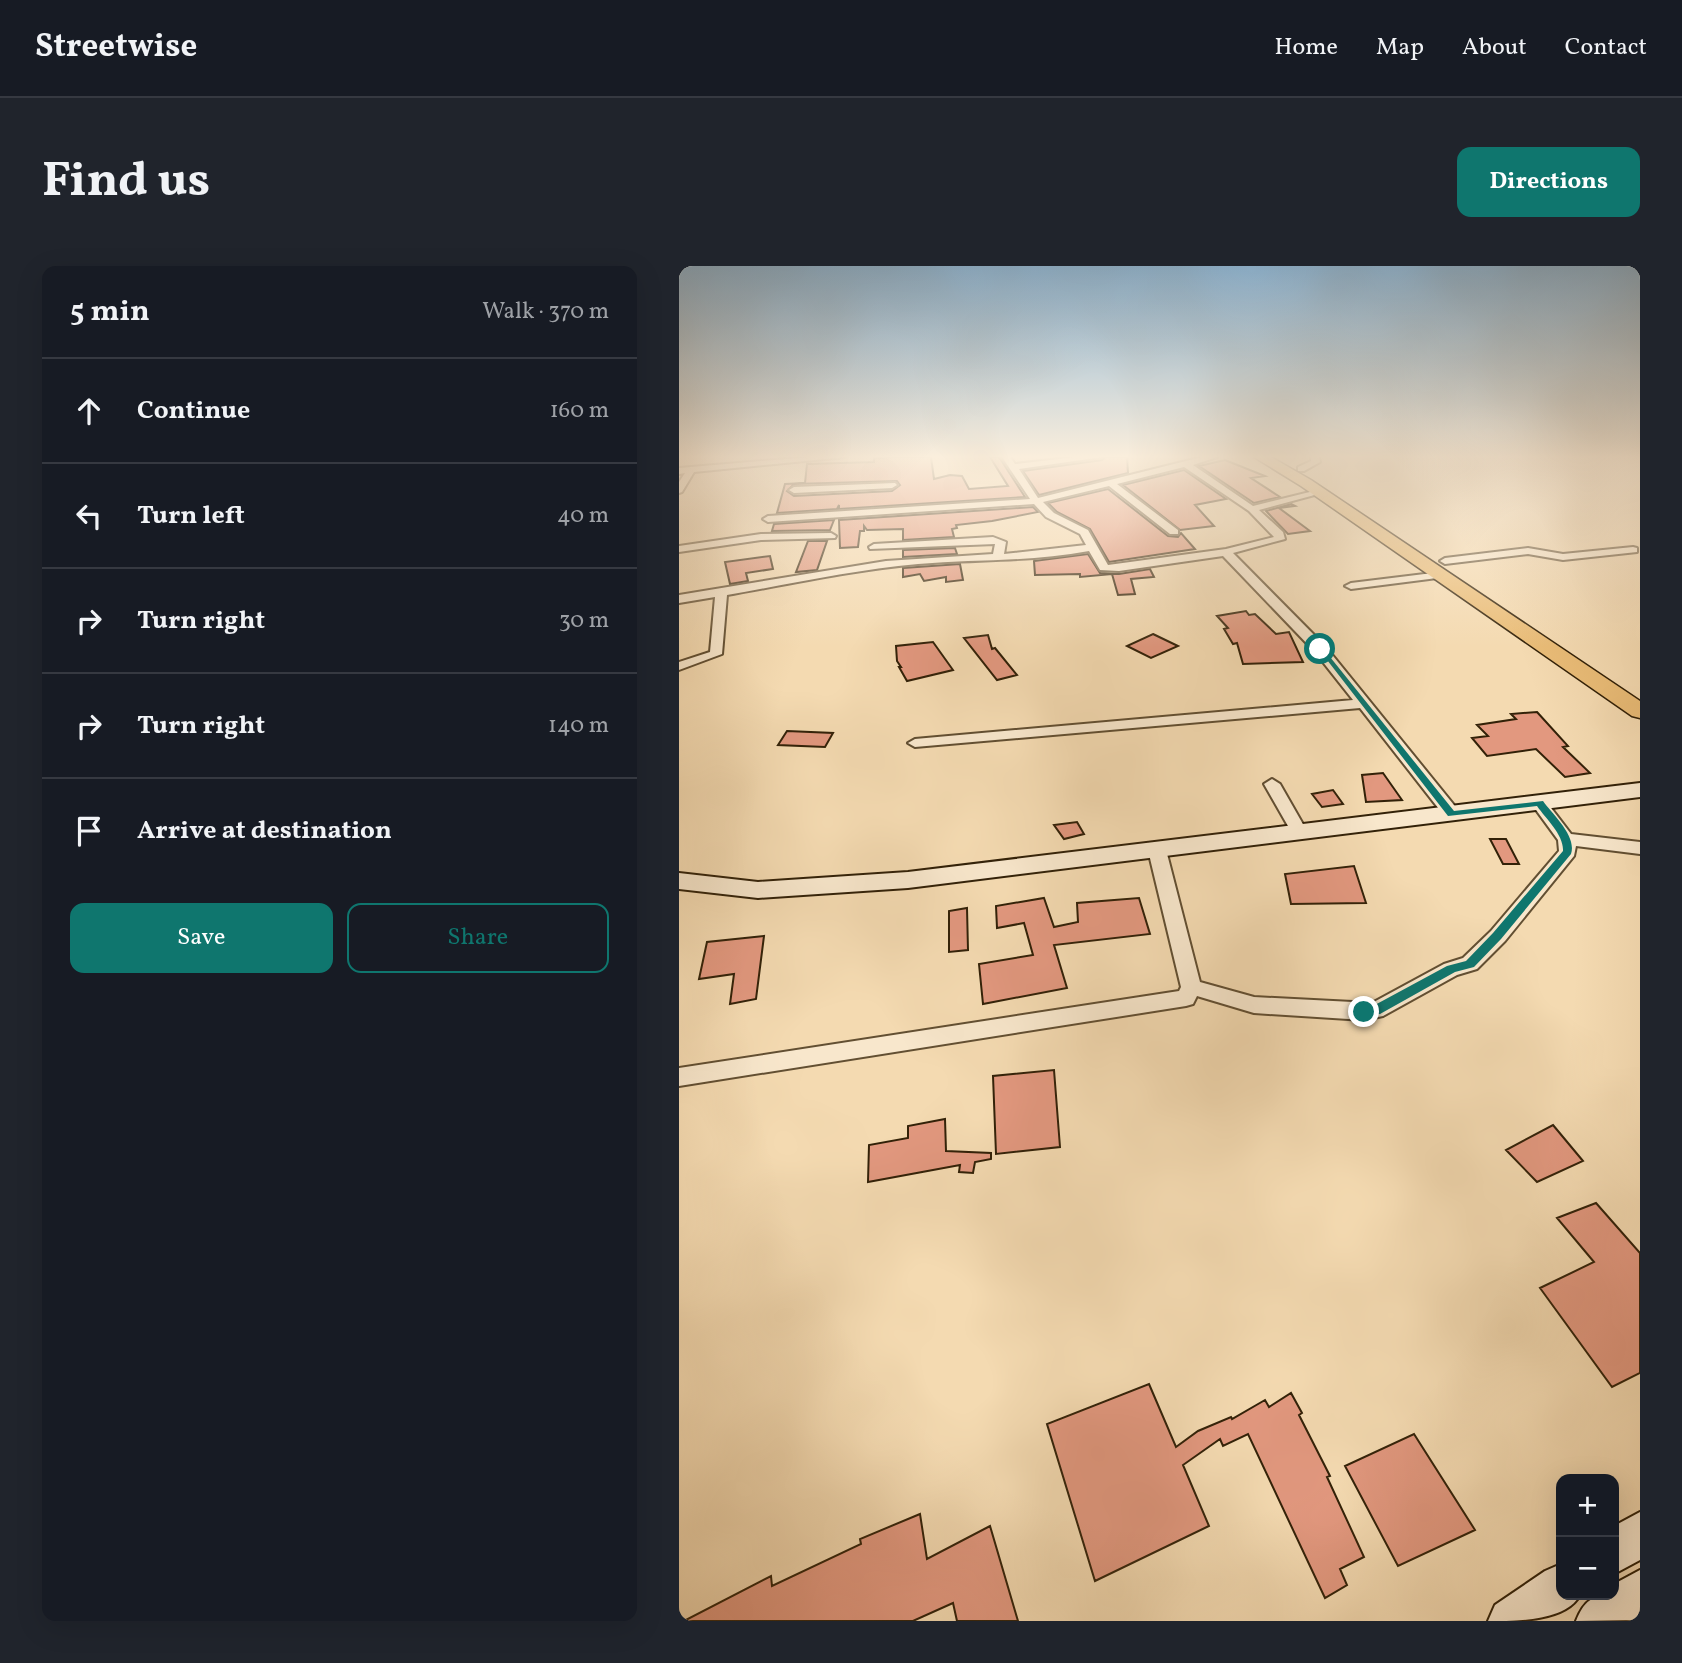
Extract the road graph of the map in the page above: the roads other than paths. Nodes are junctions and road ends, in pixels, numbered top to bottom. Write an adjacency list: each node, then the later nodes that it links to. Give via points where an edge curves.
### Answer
1 (1062, 520): 10 (street, via 1080,528)
2 (1159, 520): 7 (street)
3 (1264, 520): 13 (street, via 1280,539)
4 (1371, 520): 6 (main road)
5 (1372, 520): 6 (main road)
6 (1376, 523): 15 (main road)
7 (1174, 532)
8 (831, 536): 11 (street, via 761,537)
9 (874, 547): 14 (street, via 993,540 1001,542)
10 (1091, 547): 13 (street, via 1100,565 1110,569); 14 (street, via 1058,554)
11 (679, 549)
12 (1633, 550): 15 (street, via 1563,557 1528,551)
13 (1226, 552): 21 (street, via 1320,649)
14 (998, 555): 17 (street, via 846,569)
15 (1443, 568): 16 (street); 20 (main road); 22 (main road)
16 (1351, 586)
17 (721, 593): 18 (street); 19 (street, via 716,654)
18 (679, 599)
19 (679, 666)
20 (1640, 691)
21 (1364, 703): 23 (street); 27 (street)
22 (1640, 711)
23 (915, 743)
24 (1272, 784): 28 (street)
25 (1640, 790): 26 (street)
26 (1539, 803): 27 (street); 29 (street)
27 (1452, 814): 28 (street)
28 (1300, 833): 31 (street)
29 (1566, 839): 30 (street); 33 (street, via 1568,852 1470,964 1451,969 1376,1010 1260,1006)
30 (1640, 848)
31 (1157, 850): 32 (street, via 848,886 758,890); 33 (street)
32 (679, 881)
33 (1191, 987): 34 (street, via 1186,998 1178,1001)
34 (679, 1077)
35 (1640, 1534): 36 (street)
36 (1619, 1549)
37 (1556, 1590): 39 (street)
38 (1640, 1593): 40 (street)
39 (1511, 1621)
40 (1599, 1621)

